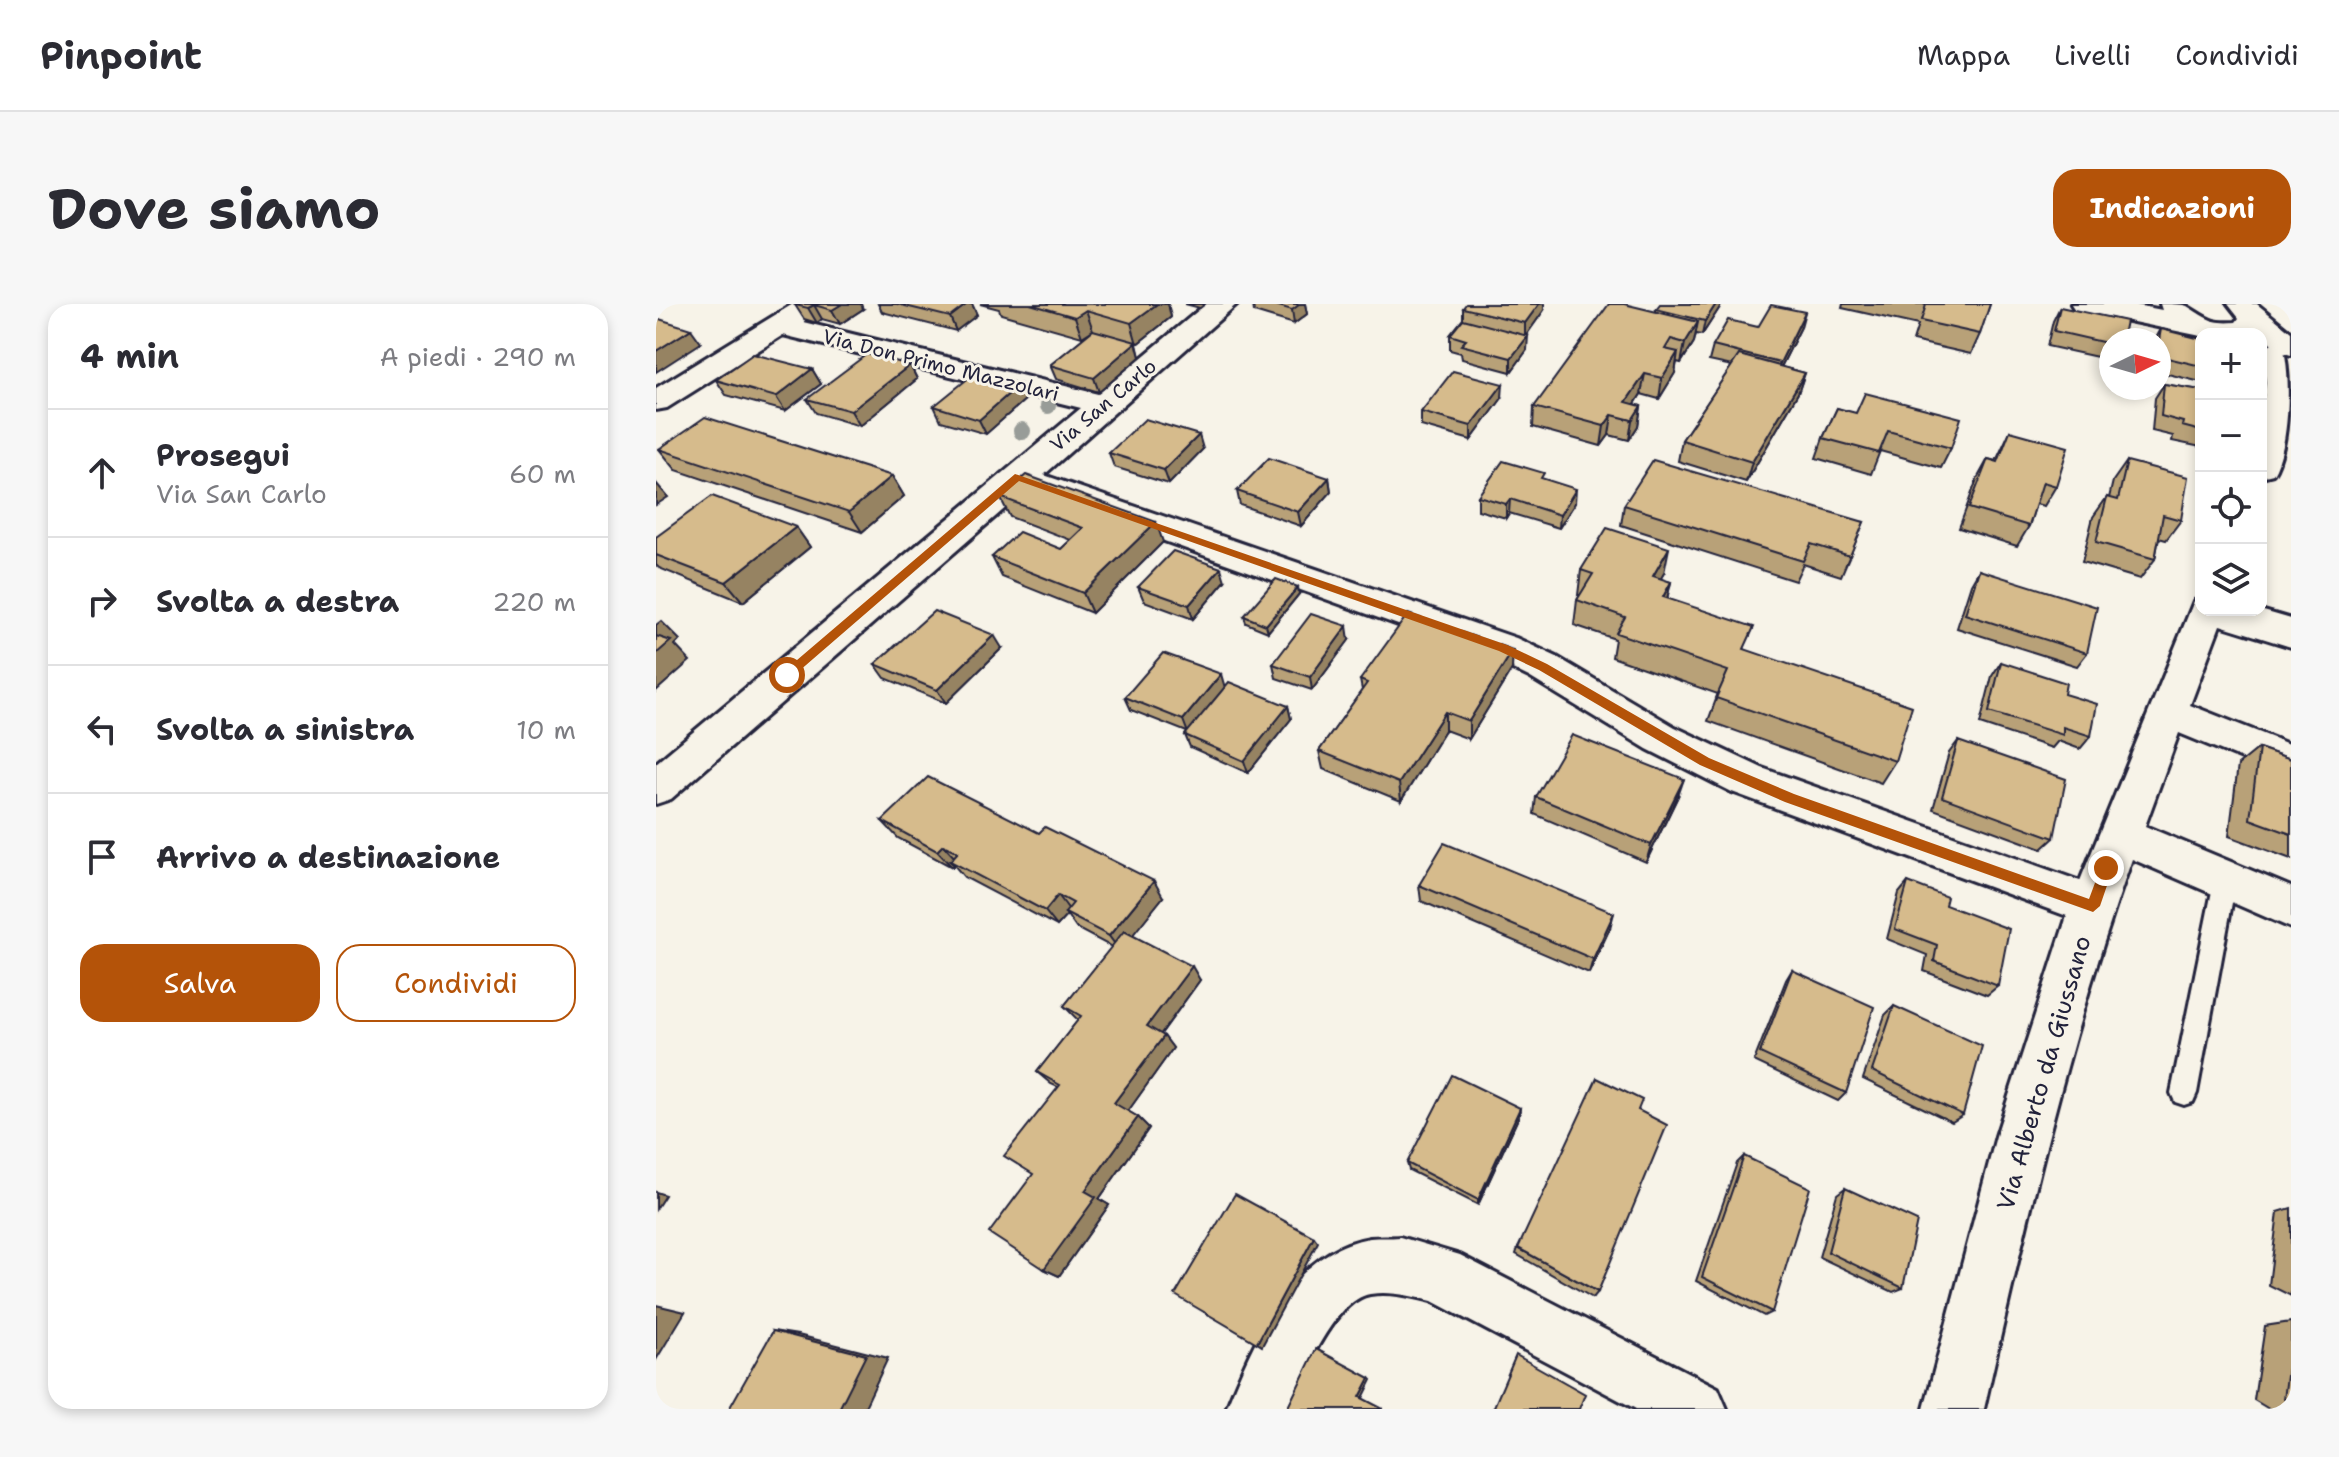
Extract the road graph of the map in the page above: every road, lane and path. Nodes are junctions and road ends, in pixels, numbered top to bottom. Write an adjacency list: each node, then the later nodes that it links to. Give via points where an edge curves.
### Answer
1 (811, 304): 5 (street)
2 (1223, 304): 10 (street, Via San Carlo)
3 (2085, 304): 6 (street)
4 (2172, 304): 7 (street, via 2175,311)
5 (778, 325): 9 (street); 10 (street, Via Don Primo Mazzolari)
6 (2200, 328)
7 (2206, 328)
8 (2267, 338): 11 (street, via 2284,370)
9 (657, 400)
10 (1104, 405): 13 (street, Via San Carlo)
11 (2285, 407): 12 (street)
12 (2267, 452)
13 (1018, 477): 21 (street, Via San Carlo); 24 (street, via 1503,648 1747,780)
14 (2267, 480): 15 (street)
15 (2291, 483)
16 (2205, 616): 19 (street, Via Alberto da Giussano)
17 (2236, 616): 18 (street)
18 (2291, 633)
19 (2168, 712): 20 (street); 22 (street, Via Alberto da Giussano)
20 (2291, 763)
21 (656, 787)
22 (2119, 834): 23 (street); 24 (street, Via Alberto da Giussano)
23 (2225, 881): 25 (street); 26 (lane)
24 (2093, 906): 29 (street, Via Alberto da Giussano, via 2021,1144)
25 (2291, 908)
26 (2184, 1093)
27 (1256, 1409): 28 (street, via 1320,1294 1368,1264 1396,1264 1440,1275)
28 (1697, 1409)
29 (1954, 1409)

